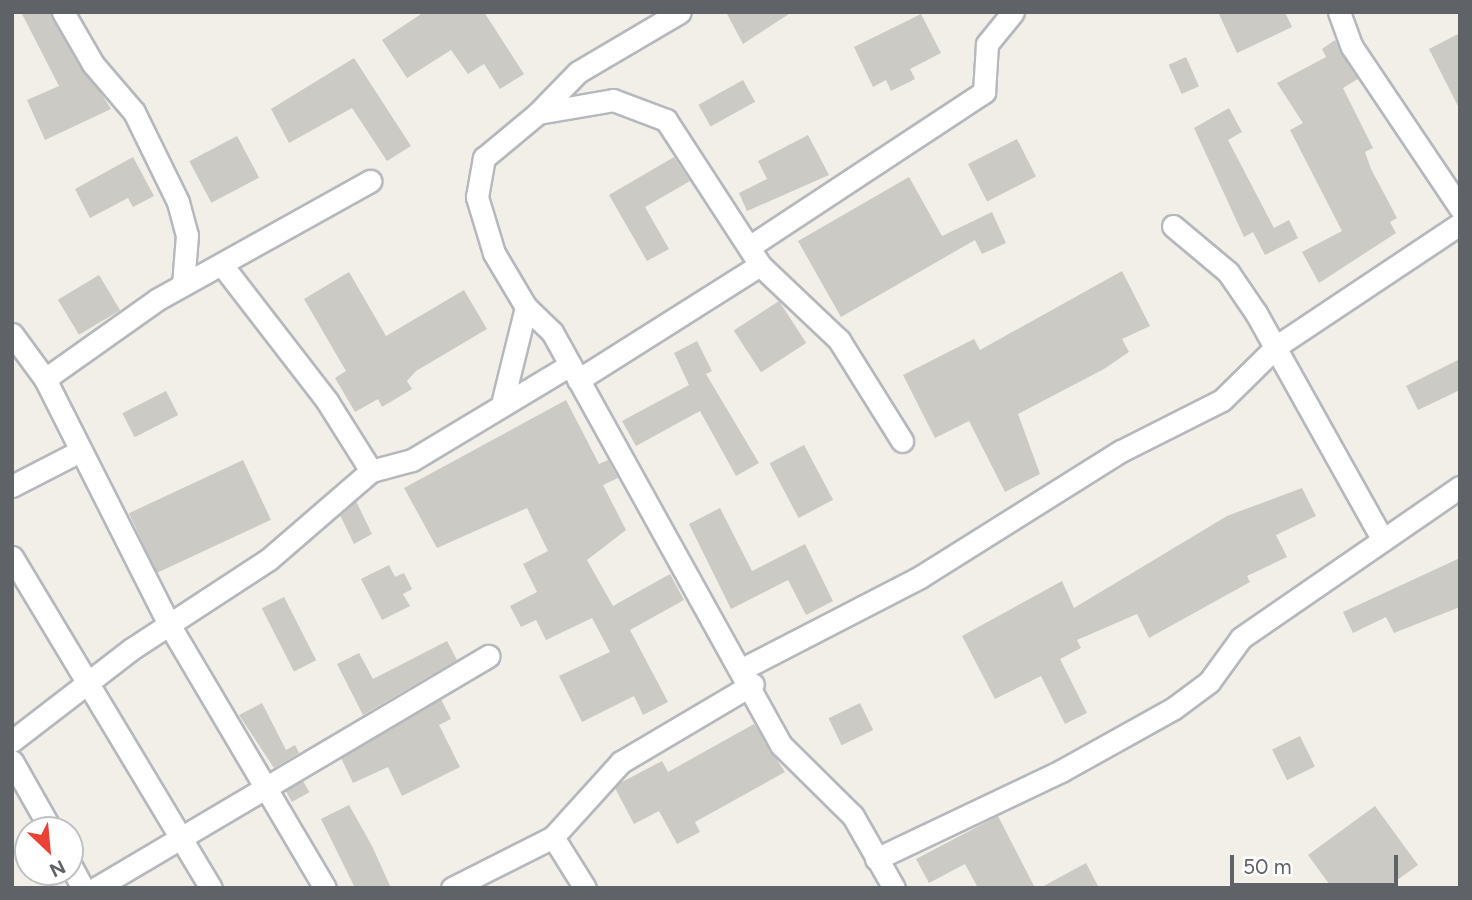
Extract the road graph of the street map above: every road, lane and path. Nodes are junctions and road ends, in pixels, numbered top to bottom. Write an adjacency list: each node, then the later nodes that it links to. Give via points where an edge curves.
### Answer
1 (64, 12): 12 (street, via 93,64 134,112 178,202 187,235)
2 (680, 12): 5 (street, via 578,72)
3 (1013, 12): 10 (street, via 987,44 984,92)
4 (1339, 12): 7 (street, via 1352,47)
5 (538, 113): 10 (street, via 613,100 666,121); 13 (street, via 484,158 477,197 494,253)
6 (370, 181): 11 (street)
7 (1460, 208)
8 (1460, 223): 15 (street)
9 (1172, 226): 15 (street, via 1228,272)
10 (755, 256): 16 (street); 19 (street, via 839,340)
11 (222, 265): 12 (street); 21 (street, via 327,401)
12 (183, 285): 17 (street)
13 (526, 307): 16 (street, via 552,332); 18 (street)
14 (12, 334): 17 (street)
15 (1277, 346): 24 (street, via 1289,380); 28 (street, via 1222,400 1121,451 920,577)
16 (574, 373): 18 (street); 28 (street)
17 (45, 379): 20 (street)
18 (503, 400): 21 (street, via 412,460)
19 (902, 441)
20 (80, 452): 22 (street); 26 (street)
21 (371, 471): 26 (street, via 269,559)
22 (12, 486)
23 (1460, 487): 24 (street)
24 (1383, 540): 36 (street, via 1241,638 1209,682 1174,708 1061,771)
25 (12, 557): 29 (street)
26 (170, 626): 29 (street); 32 (street)
27 (489, 656): 32 (street)
28 (748, 676): 34 (street, via 621,762); 36 (street, via 781,745 852,816)
29 (91, 681): 30 (street); 35 (street)
30 (12, 741)
31 (12, 761): 33 (street)
32 (266, 788): 35 (street); 39 (street)
33 (43, 816)
34 (553, 836): 40 (street); 41 (street)
35 (183, 839): 37 (street); 38 (street)
36 (876, 859): 42 (street)
37 (96, 888)
38 (211, 888)
39 (325, 888)
40 (452, 888)
41 (585, 888)
42 (894, 888)

